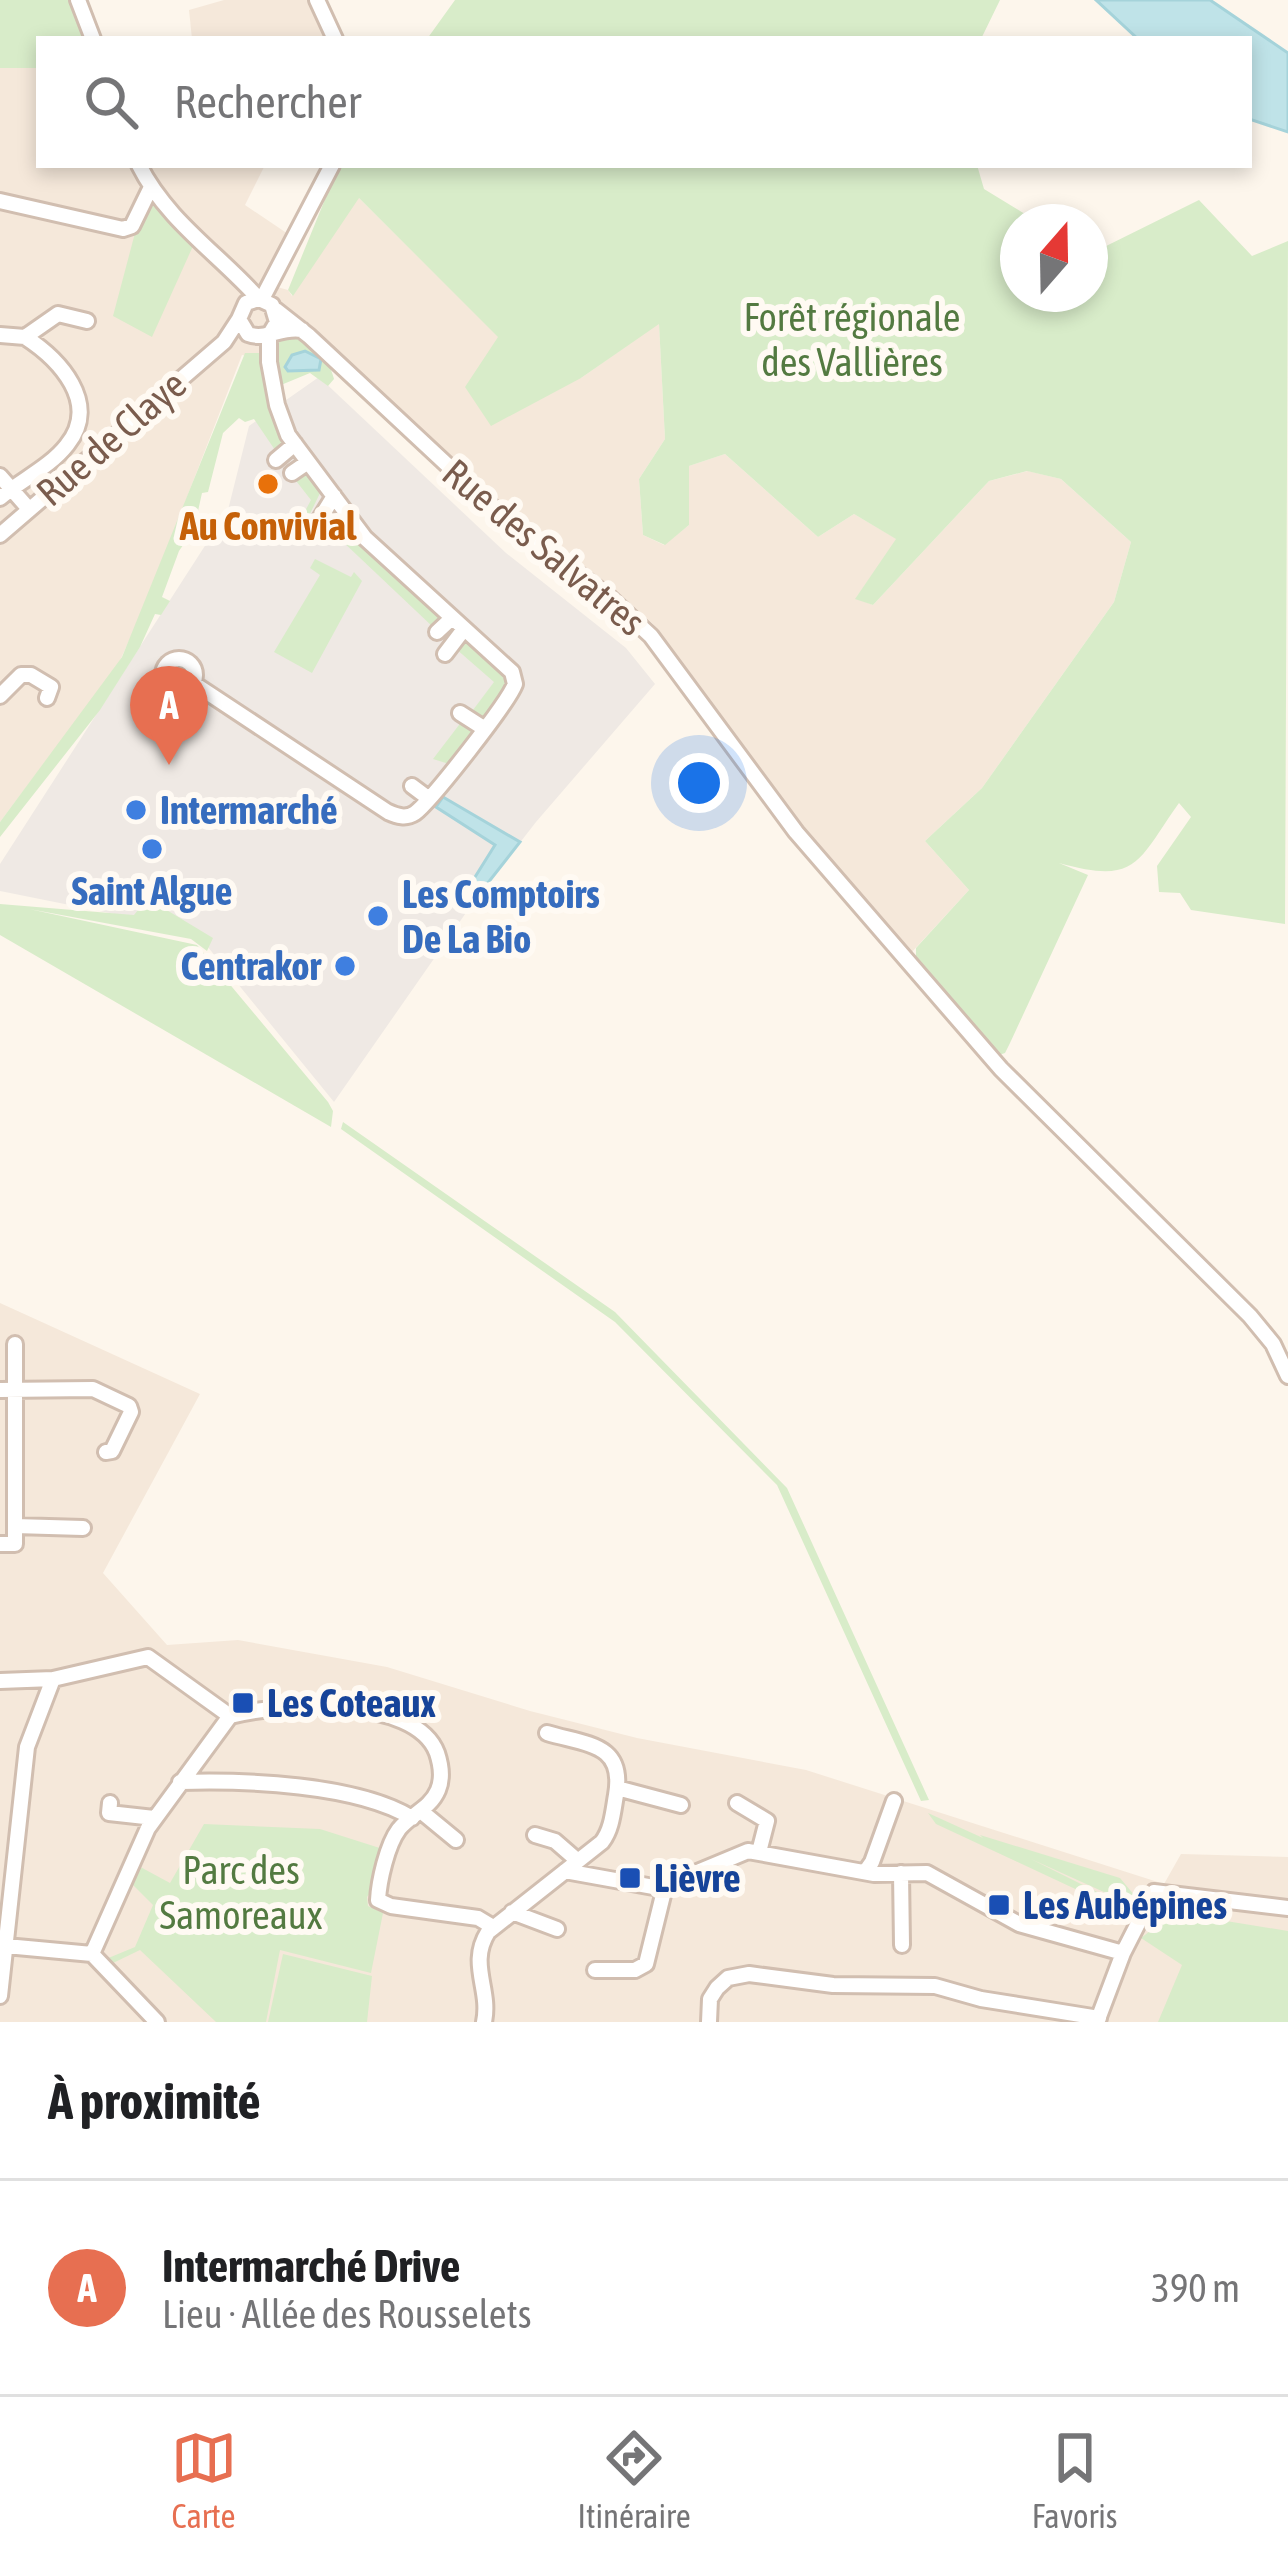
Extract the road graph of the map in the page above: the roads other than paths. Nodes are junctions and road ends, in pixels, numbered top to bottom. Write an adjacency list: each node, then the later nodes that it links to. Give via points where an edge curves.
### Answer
1 (78, 0): 3 (street)
2 (317, 0): 4 (street)
3 (92, 36)
4 (334, 36)
5 (141, 168): 7 (street, Rue des Salvatres)
6 (330, 168): 9 (street)
7 (151, 187): 8 (street, via 123,229); 10 (street, Rue des Salvatres)
8 (0, 201)
9 (278, 273): 10 (street); 11 (street)
10 (244, 281): 11 (street, Rue des Salvatres); 12 (street)
11 (267, 303): 12 (street); 14 (street, Rue des Salvatres); 15 (street, via 277,322)
12 (241, 313): 15 (street); 18 (street, Rue de Claye)
13 (87, 321): 17 (street, via 58,314)
14 (302, 330): 15 (street); 44 (street, Rue des Salvatres, via 503,517 633,618 796,832 1028,1097 1250,1316)
15 (260, 334): 18 (street, Rue de Claye); 19 (street, via 280,421)
16 (0, 335): 17 (street)
17 (25, 337): 24 (street, via 63,368 76,391 78,422 67,447)
18 (224, 342): 27 (street, Rue de Claye)
19 (295, 444): 20 (street); 21 (street)
20 (276, 460)
21 (308, 462): 22 (street); 25 (street)
22 (292, 473)
23 (0, 476): 24 (street)
24 (13, 487): 26 (street); 27 (street)
25 (334, 496): 28 (street); 30 (street, via 365,538)
26 (0, 498)
27 (28, 508): 29 (street, Rue de Claye)
28 (313, 530)
29 (0, 535)
30 (452, 618): 31 (street); 32 (street)
31 (464, 629): 33 (street); 40 (street, via 515,684)
32 (437, 632)
33 (445, 654)
34 (193, 683): 35 (street); 35 (street, via 192,665 178,658 163,671); 42 (street, via 392,815 409,816)
35 (170, 688): 38 (street)
36 (0, 696): 37 (street, via 31,675 51,687)
37 (47, 698)
38 (160, 706)
39 (460, 713): 40 (street)
40 (485, 729): 42 (street, via 441,768)
41 (412, 786): 42 (street)
42 (428, 799)
43 (15, 1344): 45 (street)
44 (1288, 1376)
45 (8, 1390): 46 (street, via 93,1389 129,1406); 47 (street)
46 (106, 1452)
47 (8, 1459): 48 (street)
48 (15, 1526): 49 (street); 50 (street, via 15,1544)
49 (83, 1528)
50 (0, 1544)
51 (53, 1679): 52 (street); 53 (street, via 148,1657); 77 (street, via 27,1747)
52 (0, 1681)
53 (230, 1716): 55 (street); 61 (street, via 319,1706 401,1719 421,1730 440,1763 438,1789)
54 (547, 1733): 56 (street, via 613,1756)
55 (180, 1782): 61 (street, via 342,1793); 62 (street)
56 (617, 1788): 60 (street); 65 (street, via 609,1832)
57 (894, 1801): 68 (street)
58 (110, 1803): 62 (street, via 109,1813)
59 (736, 1803): 66 (street, via 767,1821)
60 (681, 1805)
61 (417, 1815): 64 (street); 74 (street, via 395,1837 378,1900 478,1918)
62 (154, 1818): 78 (street)
63 (535, 1834): 67 (street, via 555,1841)
64 (456, 1840)
65 (593, 1849): 67 (street); 70 (street)
66 (759, 1852): 68 (street); 71 (street)
67 (572, 1866): 70 (street); 73 (street)
68 (865, 1871): 69 (street)
69 (901, 1873): 76 (street); 79 (street, via 927,1873 1019,1924)
70 (612, 1880): 71 (street)
71 (665, 1887): 80 (street, via 646,1964)
72 (1288, 1908): 79 (street, via 1158,1890)
73 (512, 1912): 74 (street); 75 (street)
74 (493, 1928): 84 (street, via 478,1954)
75 (557, 1929)
76 (902, 1945)
77 (6, 1946): 78 (street); 81 (street)
78 (92, 1954): 83 (street)
79 (1123, 1954): 82 (street)
80 (595, 1970)
81 (0, 1996)
82 (1098, 2020): 85 (street, via 935,1986 749,1974 716,1988)
83 (157, 2022)
84 (484, 2022)
85 (709, 2022)

